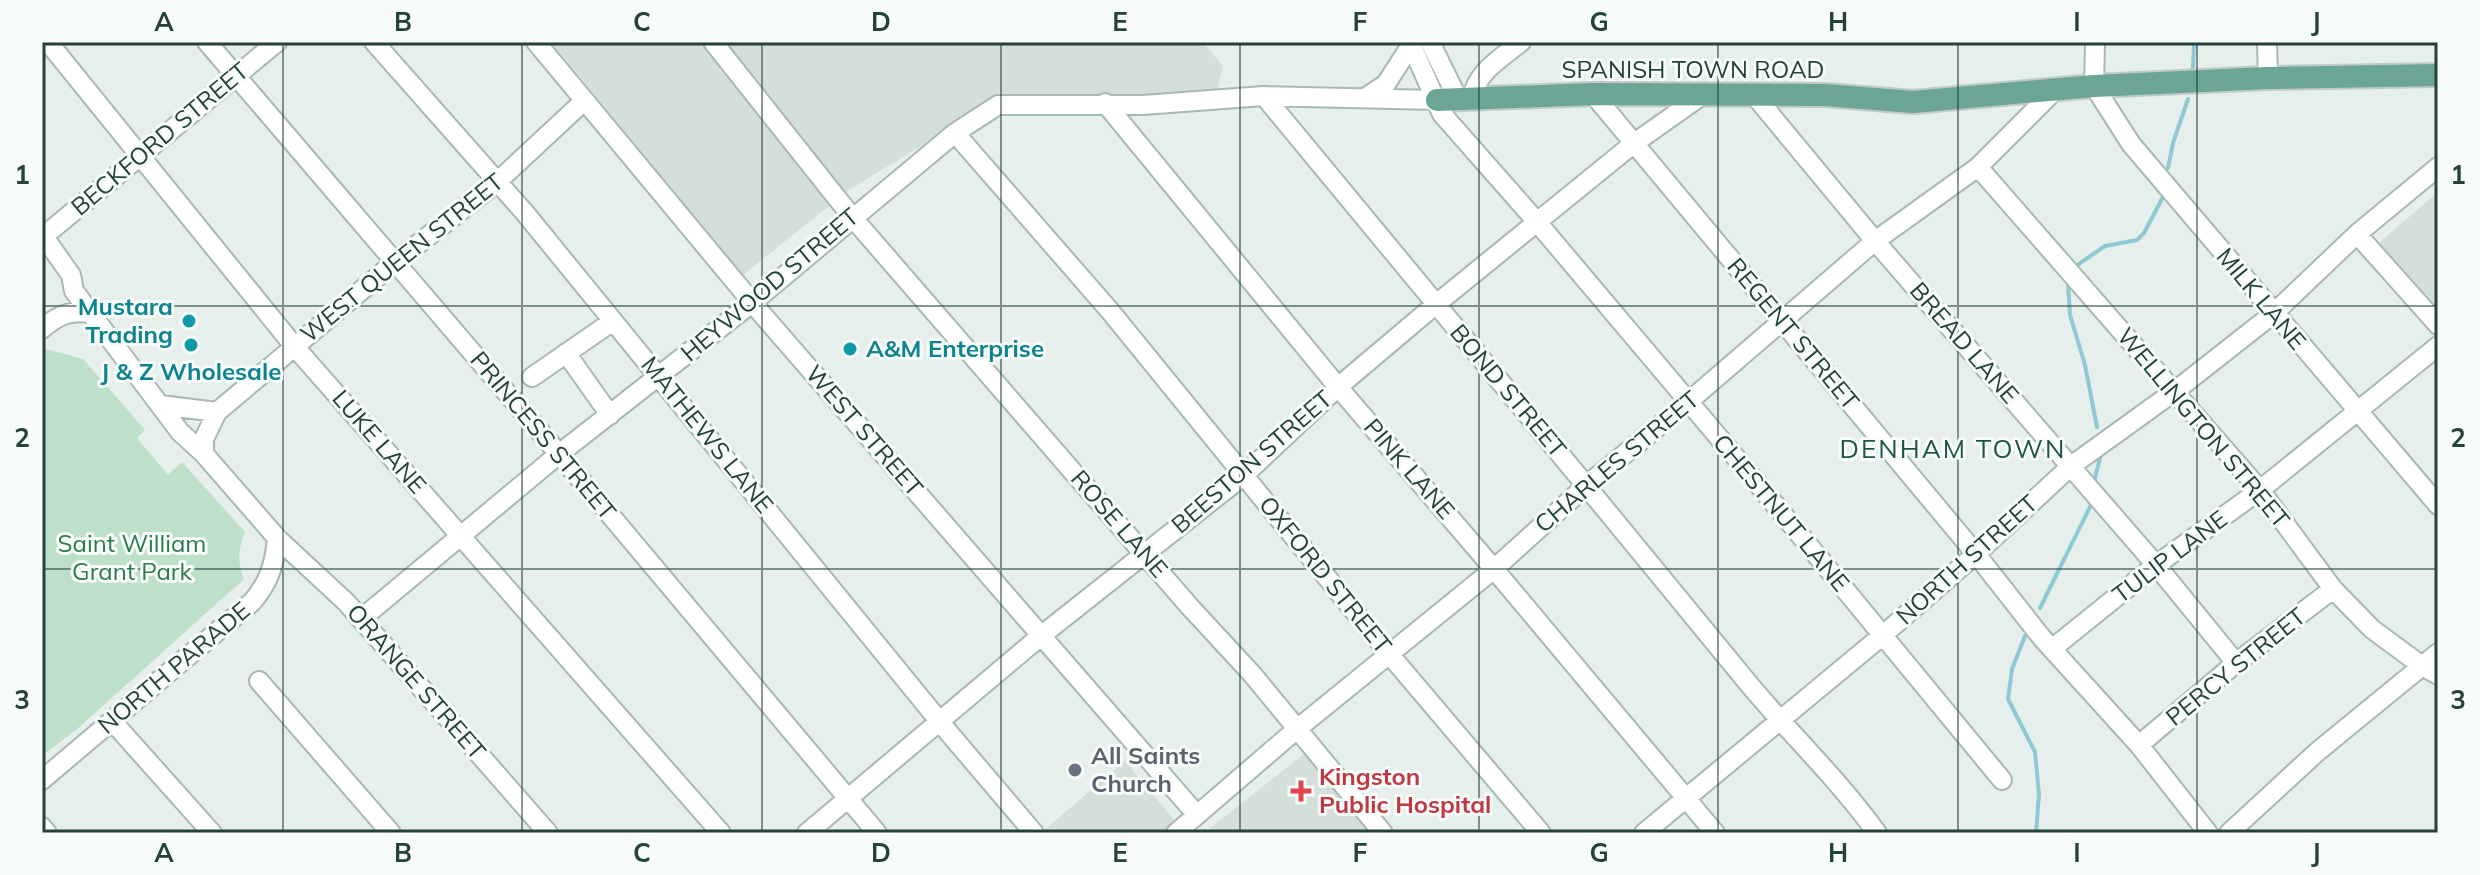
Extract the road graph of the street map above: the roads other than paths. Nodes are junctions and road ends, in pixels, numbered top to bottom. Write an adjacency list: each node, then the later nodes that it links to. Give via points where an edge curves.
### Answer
1 (48, 42): 27 (street, LUKE LANE)
2 (207, 42): 12 (street, PRINCESS STREET)
3 (277, 42): 12 (street, BECKFORD STREET)
4 (374, 42): 30 (street, MATHEWS LANE)
5 (536, 42): 23 (street, WEST STREET)
6 (713, 42): 31 (street, ROSE LANE)
7 (1430, 42): 22 (street)
8 (1521, 42): 22 (street)
9 (2095, 42): 15 (street)
10 (2267, 42): 14 (street)
11 (1410, 43): 21 (street, via 1386,84); 22 (street)
12 (235, 75): 27 (street, BECKFORD STREET); 36 (street, PRINCESS STREET)
13 (2438, 75): 14 (main road, SPANISH TOWN ROAD)
14 (2268, 78): 15 (main road, SPANISH TOWN ROAD)
15 (2094, 86): 16 (main road, SPANISH TOWN ROAD); 40 (street, MILK LANE, via 2131,144)
16 (2056, 89): 20 (main road, SPANISH TOWN ROAD, via 1913,102); 28 (street, CHARLES STREET)
17 (1593, 94): 19 (main road, SPANISH TOWN ROAD); 22 (main road, SPANISH TOWN ROAD); 26 (street, REGENT STREET)
18 (1264, 96): 21 (street, SPANISH TOWN ROAD); 24 (street, SPANISH TOWN ROAD); 38 (street, BOND STREET)
19 (1701, 96): 20 (main road, SPANISH TOWN ROAD); 26 (street, BEESTON STREET)
20 (1755, 96): 35 (street, BREAD LANE)
21 (1365, 98): 22 (street, SPANISH TOWN ROAD)
22 (1456, 99): 32 (street, CHESTNUT LANE, via 1442,114)
23 (584, 101): 30 (street, WEST QUEEN STREET); 37 (street, WEST STREET)
24 (1105, 103): 25 (street, SPANISH TOWN ROAD, via 998,105); 50 (street, PINK LANE)
25 (955, 133): 31 (street, HEYWOOD STREET); 60 (street, OXFORD STREET, via 1110,311)
26 (1633, 144): 32 (street, BEESTON STREET); 42 (street, REGENT STREET)
27 (139, 157): 34 (street, BECKFORD STREET); 45 (street, LUKE LANE)
28 (1978, 167): 35 (street, CHARLES STREET); 51 (street, WELLINGTON STREET)
29 (2438, 167): 33 (street, NORTH STREET)
30 (496, 183): 36 (street, WEST QUEEN STREET); 41 (street, MATHEWS LANE)
31 (852, 217): 37 (street, HEYWOOD STREET); 66 (street, ROSE LANE)
32 (1537, 222): 38 (street, BEESTON STREET); 52 (street, CHESTNUT LANE)
33 (2357, 234): 40 (street, NORTH STREET); 43 (street)
34 (43, 235): 39 (street)
35 (1875, 241): 42 (street, CHARLES STREET); 59 (street, BREAD LANE)
36 (394, 263): 45 (street, WEST QUEEN STREET); 58 (street, PRINCESS STREET)
37 (753, 302): 49 (street, HEYWOOD STREET); 72 (street, WEST STREET)
38 (1435, 305): 50 (street, BEESTON STREET); 61 (street, BOND STREET)
39 (93, 314): 44 (street, via 66,313); 53 (street, ORANGE STREET)
40 (2273, 314): 51 (street, NORTH STREET); 54 (street, MILK LANE)
41 (613, 321): 47 (street); 49 (street, MATHEWS LANE)
42 (1783, 322): 52 (street, CHARLES STREET); 67 (street, REGENT STREET)
43 (2438, 325)
44 (42, 329)
45 (294, 346): 55 (street, WEST QUEEN STREET); 64 (street, LUKE LANE)
46 (2438, 346): 54 (street, TULIP LANE)
47 (566, 353): 48 (street); 56 (street)
48 (532, 377)
49 (659, 377): 56 (street, HEYWOOD STREET); 81 (street, MATHEWS LANE)
50 (1338, 387): 60 (street, BEESTON STREET); 69 (street, PINK LANE)
51 (2175, 391): 59 (street, NORTH STREET); 62 (street, WELLINGTON STREET)
52 (1688, 402): 61 (street, CHARLES STREET); 73 (street, CHESTNUT LANE)
53 (160, 405): 55 (street); 57 (street, ORANGE STREET)
54 (2357, 410): 62 (street, TULIP LANE); 63 (street, MILK LANE)
55 (217, 412): 57 (street, via 204,439)
56 (610, 415): 58 (street, HEYWOOD STREET)
57 (204, 454): 65 (street, ORANGE STREET)
58 (559, 454): 64 (street, HEYWOOD STREET); 87 (street, PRINCESS STREET)
59 (2071, 466): 67 (street, NORTH STREET); 68 (street, BREAD LANE)
60 (1243, 476): 66 (street, BEESTON STREET); 76 (street, OXFORD STREET)
61 (1587, 485): 69 (street, CHARLES STREET); 82 (street, BOND STREET)
62 (2260, 490): 68 (street, TULIP LANE); 70 (street, WELLINGTON STREET)
63 (2438, 505)
64 (461, 535): 71 (street, HEYWOOD STREET); 95 (street, LUKE LANE)
65 (277, 538): 71 (street, ORANGE STREET); 80 (street, NORTH PARADE, via 271,572 257,597)
66 (1145, 553): 72 (street, BEESTON STREET); 83 (street, ROSE LANE)
67 (1976, 554): 73 (street, NORTH STREET); 74 (street, REGENT STREET)
68 (2156, 565): 74 (street, TULIP LANE); 77 (street, BREAD LANE)
69 (1494, 569): 76 (street, CHARLES STREET); 88 (street, PINK LANE)
70 (2333, 589): 77 (street, PERCY STREET); 78 (street, WELLINGTON STREET, via 2372,629)
71 (361, 619): 94 (street, ORANGE STREET)
72 (1042, 635): 81 (street, BEESTON STREET); 89 (street, WEST STREET)
73 (1883, 635): 82 (street, NORTH STREET); 86 (street, CHESTNUT LANE)
74 (2053, 648): 84 (street, REGENT STREET)
75 (2438, 653): 78 (street)
76 (1390, 655): 83 (street, CHARLES STREET); 101 (street, OXFORD STREET)
77 (2236, 663): 84 (street, PERCY STREET)
78 (2430, 671): 106 (street, via 2317,752)
79 (259, 681): 93 (street)
80 (112, 721): 85 (street, NORTH PARADE); 92 (street)
81 (940, 721): 87 (street, BEESTON STREET); 98 (street, MATHEWS LANE)
82 (1779, 722): 88 (street, NORTH STREET); 104 (street, BOND STREET)
83 (1297, 729): 89 (street, CHARLES STREET); 100 (street, ROSE LANE)
84 (2139, 745): 105 (street, REGENT STREET)
85 (42, 780)
86 (2002, 780)
87 (847, 798): 96 (street, BEESTON STREET); 97 (street, PRINCESS STREET)
88 (1684, 798): 102 (street, NORTH STREET); 103 (street, PINK LANE)
89 (1197, 815): 99 (street, CHARLES STREET)
90 (42, 827): 91 (street)
91 (47, 833)
92 (212, 833)
93 (391, 833)
94 (548, 833)
95 (721, 833)
96 (807, 833)
97 (877, 833)
98 (1034, 833)
99 (1176, 833)
100 (1383, 833)
101 (1541, 833)
102 (1644, 833)
103 (1715, 833)
104 (1877, 833)
105 (2208, 833)
106 (2229, 833)

